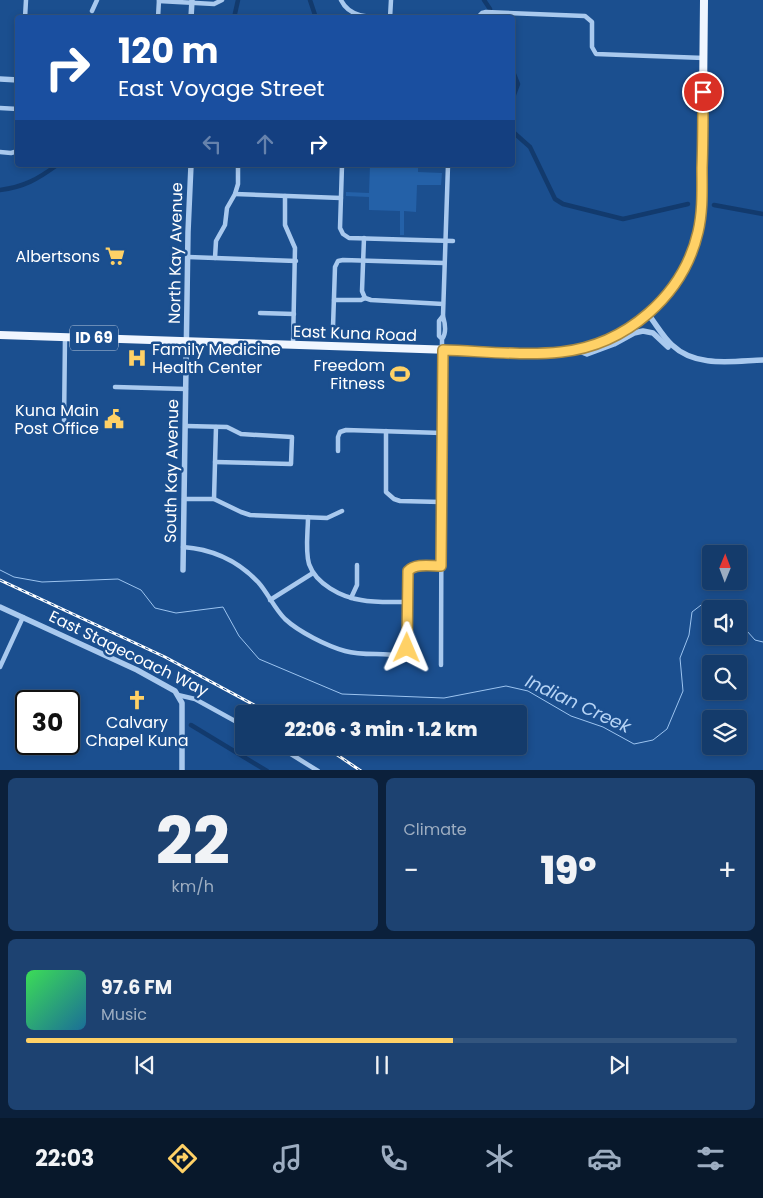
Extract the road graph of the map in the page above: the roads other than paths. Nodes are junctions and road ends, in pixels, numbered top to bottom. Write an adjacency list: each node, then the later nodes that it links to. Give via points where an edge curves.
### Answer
1 (26, 0): 10 (street)
2 (97, 0): 9 (street)
3 (222, 0): 8 (street, via 214,4)
4 (341, 0): 13 (street, via 346,8)
5 (391, 0): 14 (street)
6 (704, 0): 16 (main road, ID 69)
7 (159, 1): 8 (street); 11 (street)
8 (191, 1): 12 (street)
9 (92, 11)
10 (25, 15)
11 (158, 15)
12 (191, 15)
13 (360, 15)
14 (390, 15)
15 (480, 15): 16 (street, via 486,12 585,16 592,22 592,47 596,54)
16 (704, 58): 43 (main road, ID 69, via 702,202 698,232 679,278)
17 (0, 79): 18 (street)
18 (15, 80)
19 (0, 108): 20 (street)
20 (15, 109)
21 (0, 152): 22 (street)
22 (15, 152)
23 (191, 167): 33 (street, North Kay Avenue)
24 (238, 167): 27 (street)
25 (342, 167): 29 (street)
26 (448, 167): 31 (street)
27 (235, 194): 28 (street); 34 (street, via 216,242)
28 (285, 196): 29 (street); 35 (street, via 285,226 294,243)
29 (341, 198): 30 (street, via 340,228 343,234 349,238)
30 (364, 238): 31 (street); 36 (street)
31 (445, 241): 32 (street); 37 (street)
32 (453, 241)
33 (188, 257): 34 (street); 47 (street, North Kay Avenue)
34 (215, 258): 35 (street)
35 (296, 261): 42 (street)
36 (363, 261): 37 (street); 38 (street, via 362,293); 39 (street, via 338,262)
37 (444, 263): 40 (street)
38 (365, 298): 39 (street); 40 (street)
39 (334, 300): 44 (street)
40 (443, 304): 50 (street)
41 (260, 313): 42 (street)
42 (294, 314): 48 (street)
43 (648, 314): 49 (street); 51 (main road, East Kuna Road / ID 69, via 617,336)
44 (334, 327)
45 (0, 335): 46 (main road, ID 69)
46 (65, 337): 47 (main road, ID 69); 55 (street)
47 (188, 341): 48 (main road, East Kuna Road / ID 69); 54 (street, South Kay Avenue)
48 (293, 345): 50 (main road, East Kuna Road / ID 69)
49 (673, 346): 51 (street, via 668,347 653,333 642,331 588,354); 52 (street, via 699,360)
50 (443, 350): 51 (main road, East Kuna Road / ID 69, via 544,353); 59 (street)
51 (577, 350)
52 (763, 360)
53 (115, 387): 54 (street)
54 (186, 389): 56 (street, South Kay Avenue)
55 (64, 426)
56 (186, 426): 57 (street); 62 (street, South Kay Avenue)
57 (216, 427): 61 (street); 61 (street, via 227,427 241,434 292,437 291,464)
58 (386, 431): 59 (street); 60 (street, via 340,432); 64 (street, via 384,487 389,496 400,501)
59 (442, 433): 64 (street)
60 (338, 451)
61 (215, 462): 63 (street)
62 (184, 499): 63 (street); 67 (street, South Kay Avenue)
63 (214, 499): 66 (street, via 250,515)
64 (441, 502): 69 (street)
65 (342, 511): 66 (street, via 327,518)
66 (308, 517): 71 (street, via 307,555)
67 (184, 548): 70 (street, South Kay Avenue); 73 (street, via 207,550 232,562 258,583)
68 (357, 565): 72 (street, via 357,585)
69 (441, 566): 74 (street, via 410,568); 77 (street)
70 (183, 570)
71 (313, 573): 72 (street, via 328,586); 73 (street)
72 (351, 598): 74 (street)
73 (270, 600): 74 (street, via 298,629 335,648 360,654 398,655 405,651 407,644)
74 (407, 602)
75 (0, 607): 76 (street, East Stagecoach Way)
76 (23, 617): 78 (street); 79 (street, East Stagecoach Way, via 159,681)
77 (441, 665)
78 (0, 667)
79 (178, 694): 80 (street, East Stagecoach Way, via 195,699); 82 (street, via 182,703)
80 (235, 721)
81 (293, 755): 83 (street)
82 (182, 770)
83 (318, 770)

